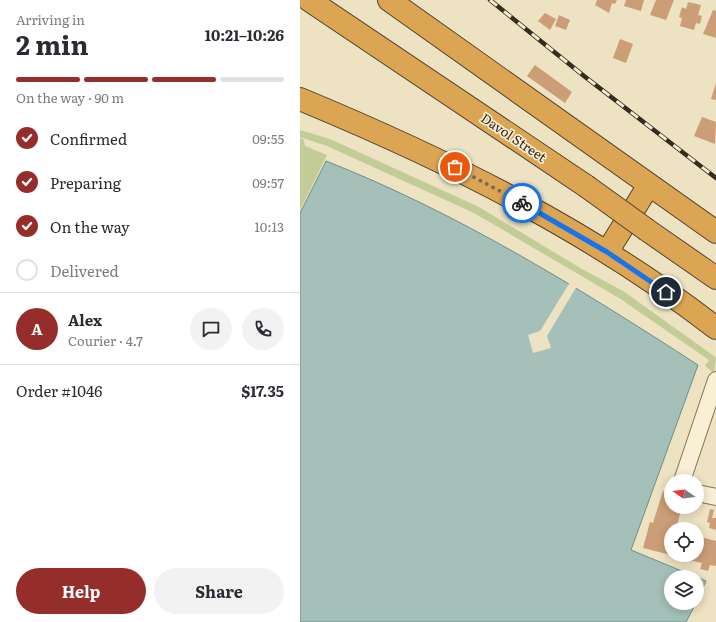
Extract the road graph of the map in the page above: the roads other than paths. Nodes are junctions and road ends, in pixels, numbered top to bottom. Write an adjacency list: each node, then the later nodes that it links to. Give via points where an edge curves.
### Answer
1 (309, 0): 7 (highway, Davol Street, bridge, via 586,186)
2 (389, 0): 4 (highway)
3 (300, 99): 6 (highway, via 462,171)
4 (650, 185): 5 (highway); 6 (highway)
5 (716, 232)
6 (607, 252): 8 (highway)
7 (716, 278)
8 (716, 328)
9 (715, 391): 10 (lane)
10 (685, 474)
11 (704, 494): 12 (lane)
12 (716, 497)

